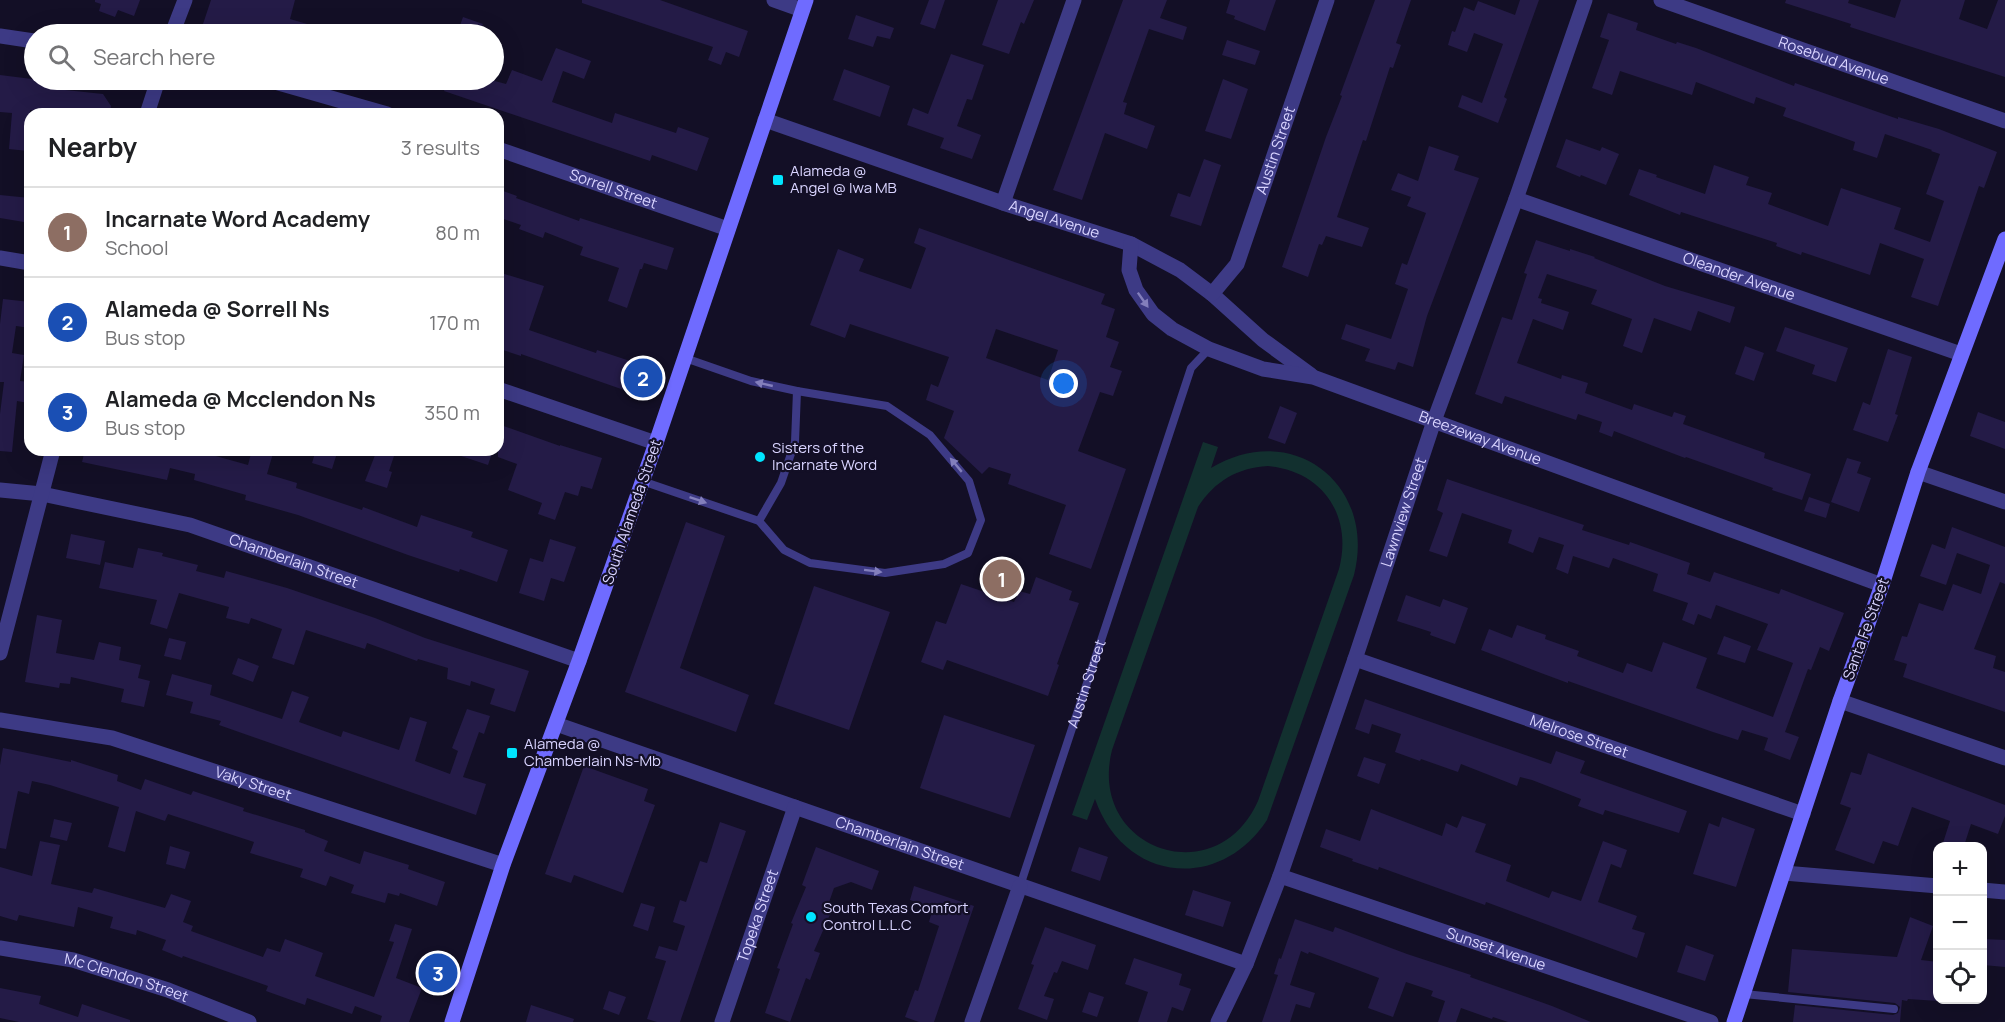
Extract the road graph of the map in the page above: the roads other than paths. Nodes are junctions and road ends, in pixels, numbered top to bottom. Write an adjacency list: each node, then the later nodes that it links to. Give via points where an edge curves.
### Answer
1 (185, 0): 8 (street)
2 (774, 0): 7 (street)
3 (1074, 0): 19 (street)
4 (1326, 0): 25 (street, Austin Street, via 1237,264)
5 (1585, 0): 18 (street, Lawnview Street)
6 (1661, 0): 16 (street, Rosebud Avenue)
7 (804, 5): 15 (main road, South Alameda Street)
8 (176, 24)
9 (0, 36): 10 (street)
10 (24, 40)
11 (155, 90): 13 (street)
12 (303, 90): 14 (street)
13 (149, 108)
14 (366, 108)
15 (765, 120): 19 (street, Angel Avenue); 20 (main road, South Alameda Street)
16 (2005, 121)
17 (504, 151): 20 (street, Sorrell Street)
18 (1516, 198): 27 (street, Oleander Avenue); 32 (street, Lawnview Street)
19 (1003, 203): 22 (street, Angel Avenue)
20 (728, 229): 28 (main road, South Alameda Street)
21 (2005, 240): 27 (main road, Santa Fe Street)
22 (1131, 244): 25 (street, Angel Avenue, via 1180,270); 26 (street, Breezeway Avenue, one-way to 26, via 1130,270 1136,290 1153,314 1172,330)
23 (0, 258): 24 (street)
24 (24, 262)
25 (1212, 294): 29 (street, Angel Avenue, via 1263,340)
26 (1209, 349): 29 (street, Breezeway Avenue, via 1263,369); 54 (lane, Austin Street, via 1191,368)
27 (1961, 354): 35 (main road, Santa Fe Street)
28 (685, 358): 31 (lane, one-way to 28, via 751,381); 33 (main road, South Alameda Street)
29 (1313, 377): 32 (street, Breezeway Avenue)
30 (504, 391): 33 (street)
31 (797, 391): 40 (lane, via 795,442 781,483); 40 (lane, one-way to 31, via 784,550 810,563 885,573 944,564 968,552 981,520 969,481 930,435 887,406)
32 (1434, 421): 41 (street, Breezeway Avenue); 43 (street, Lawnview Street)
33 (656, 443): 36 (main road, South Alameda Street)
34 (52, 456): 38 (street)
35 (1918, 472): 39 (street); 41 (main road, Santa Fe Street)
36 (642, 481): 40 (lane, one-way to 40); 44 (main road, South Alameda Street)
37 (0, 490): 38 (street, Chamberlain Street)
38 (42, 494): 42 (street); 44 (street, Chamberlain Street, via 190,525)
39 (2005, 502)
40 (759, 521)
41 (1882, 585): 45 (main road, Santa Fe Street)
42 (0, 653)
43 (1355, 659): 50 (street, Melrose Street); 53 (street, Lawnview Street)
44 (579, 661): 47 (main road, South Alameda Street)
45 (1840, 701): 48 (street); 50 (main road, Santa Fe Street)
46 (0, 720): 51 (street, Vaky Street, via 112,738)
47 (556, 724): 49 (street, Chamberlain Street); 51 (main road, South Alameda Street)
48 (2005, 758)
49 (795, 807): 54 (street, Chamberlain Street); 64 (street, Topeka Street)
50 (1803, 814): 52 (main road, Santa Fe Street)
51 (503, 865): 63 (main road, South Alameda Street)
52 (1784, 873): 55 (street); 60 (main road, Santa Fe Street)
53 (1280, 876): 59 (street, Lawnview Street); 67 (street, Sunset Avenue)
54 (1020, 886): 59 (street, Chamberlain Street); 65 (street, Austin Street)
55 (1933, 886)
56 (1987, 890): 57 (street)
57 (2005, 892)
58 (0, 948): 62 (street, Mc Clendon Street, via 73,960 168,990)
59 (1246, 964): 66 (street, Lawnview Street)
60 (1744, 994): 61 (lane); 68 (main road, Santa Fe Street)
61 (1894, 1009)
62 (249, 1022)
63 (452, 1022)
64 (722, 1022)
65 (972, 1022)
66 (1218, 1022)
67 (1711, 1022)
68 (1734, 1022)

